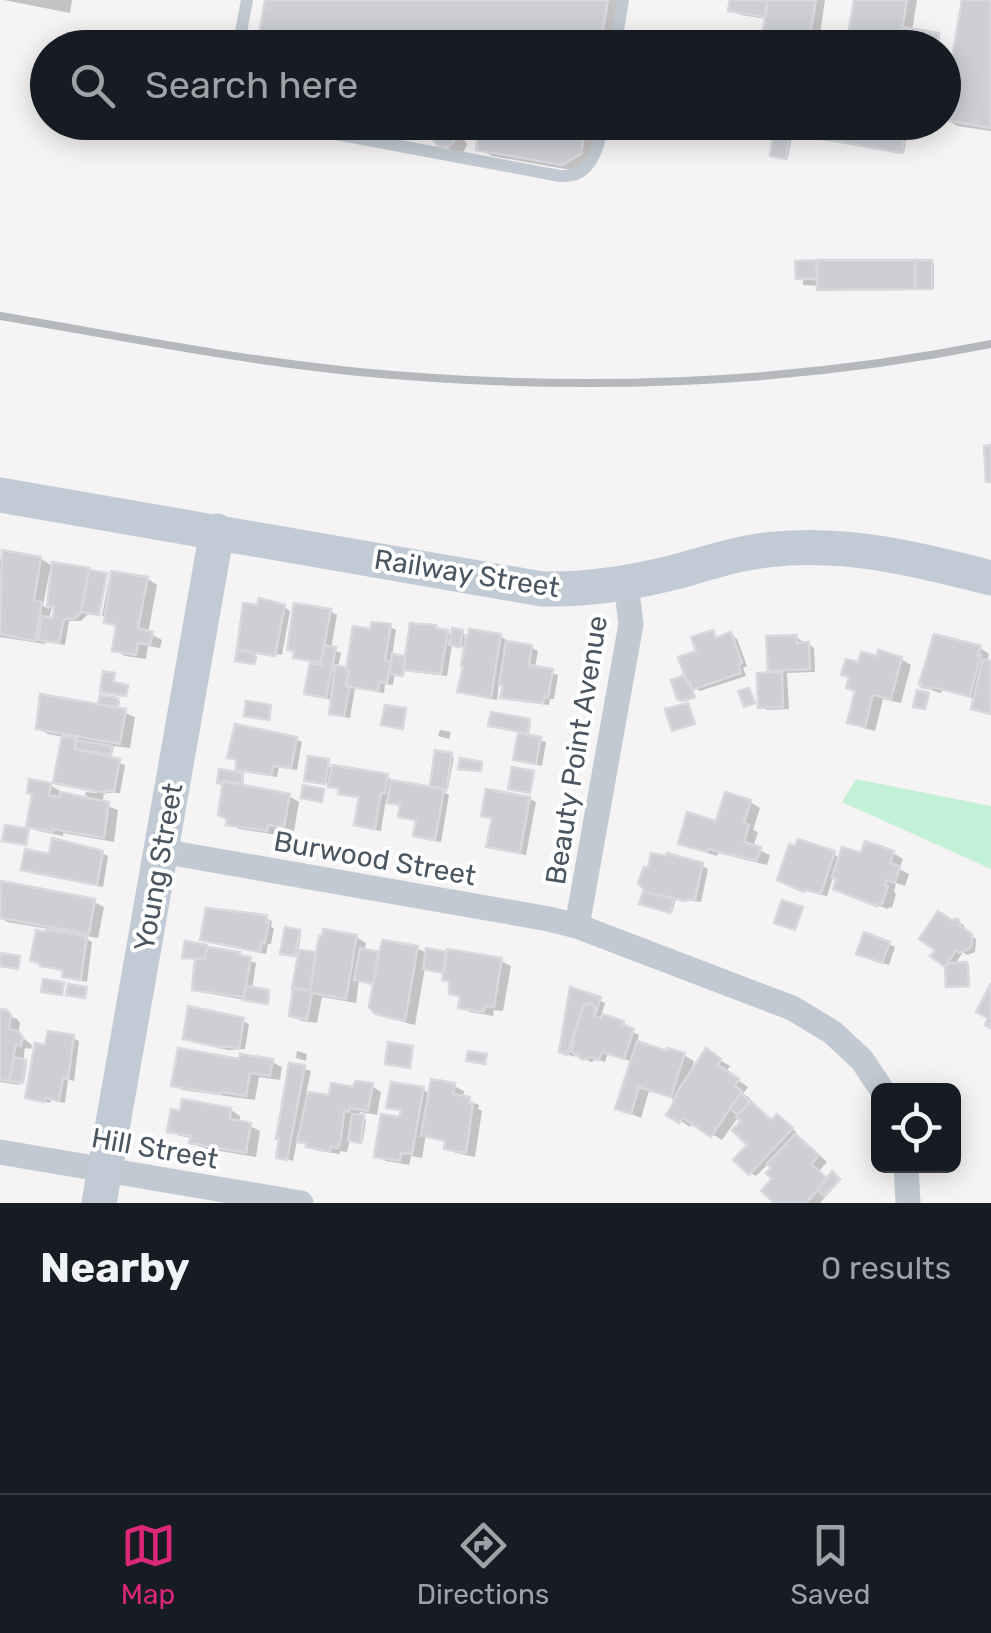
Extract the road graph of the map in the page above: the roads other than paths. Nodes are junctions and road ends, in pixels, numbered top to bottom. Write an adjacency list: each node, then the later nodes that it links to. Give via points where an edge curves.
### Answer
1 (247, 0): 3 (lane)
2 (623, 0): 4 (lane)
3 (241, 30)
4 (618, 30)
5 (368, 140): 6 (lane, via 560,176 585,168)
6 (599, 140)
7 (0, 494): 8 (street, Railway Street)
8 (216, 531): 10 (street, Railway Street, via 542,588); 11 (street, Young Street)
9 (991, 578): 10 (street, Railway Street, via 825,547 775,549)
10 (626, 582): 12 (street, Beauty Point Avenue, via 631,624)
11 (162, 850): 12 (street, Burwood Street); 16 (street, Young Street)
12 (577, 926): 13 (street, Burwood Street, via 792,1008 832,1032)
13 (877, 1083)
14 (0, 1152): 16 (street, Hill Street)
15 (906, 1173): 18 (street)
16 (102, 1186): 17 (street, Hill Street)
17 (300, 1203)
18 (908, 1203)

